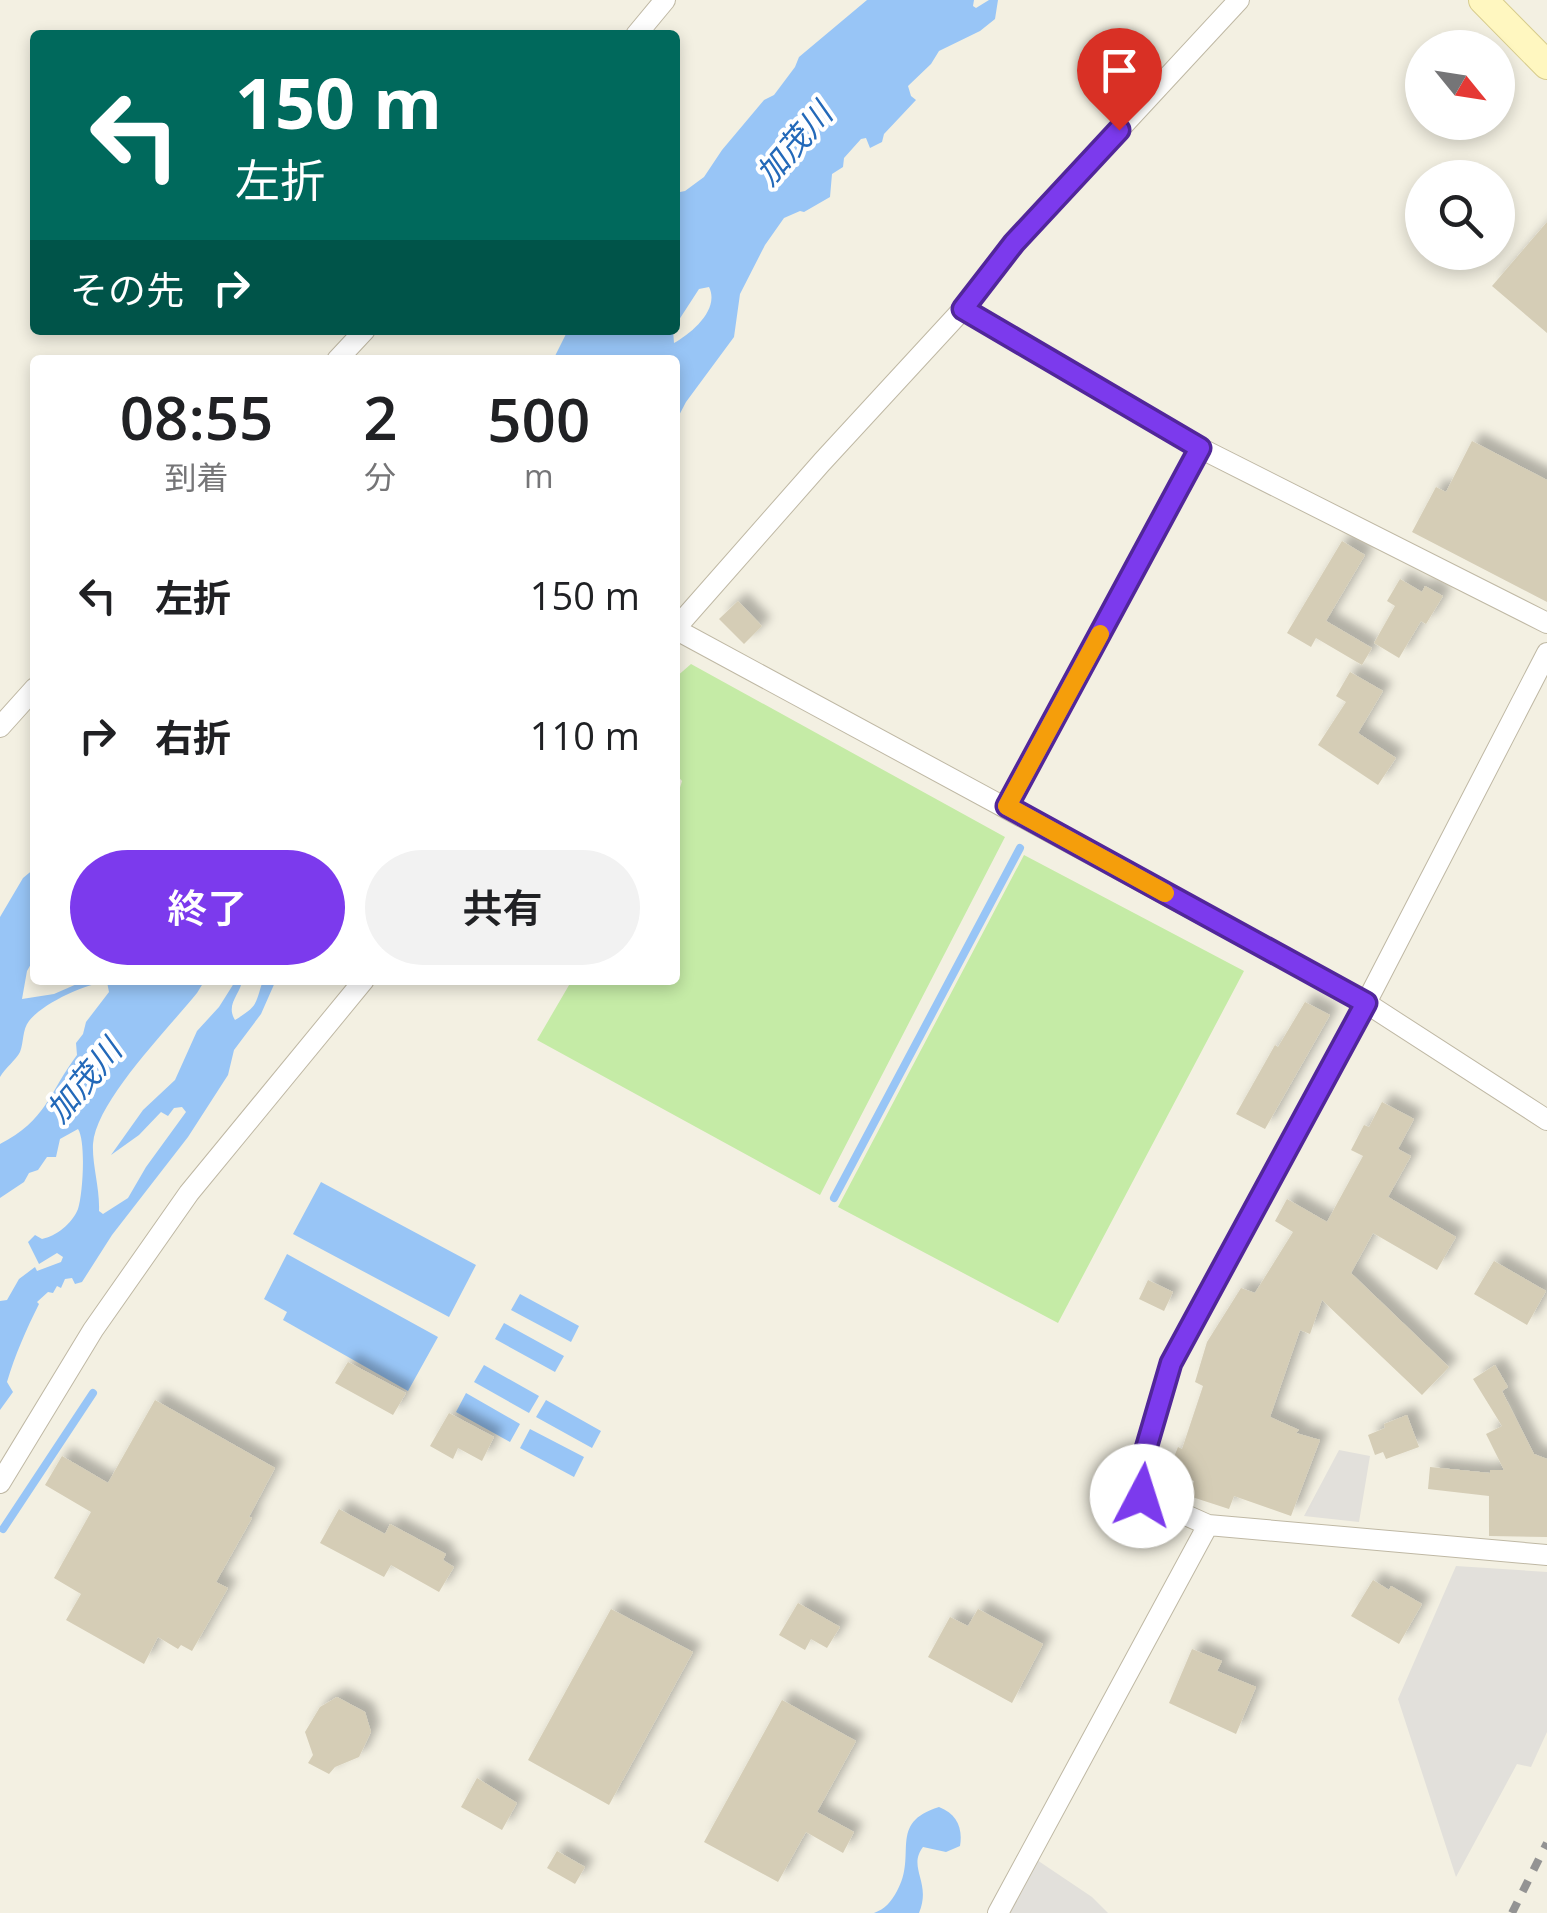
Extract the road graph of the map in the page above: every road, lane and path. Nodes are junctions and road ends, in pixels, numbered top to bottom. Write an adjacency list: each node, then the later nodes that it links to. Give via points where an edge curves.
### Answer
1 (665, 0): 4 (street)
2 (1239, 0): 6 (street, via 1014,243)
3 (1483, 0): 5 (main road)
4 (640, 30)
5 (1547, 65)
6 (963, 309): 9 (street); 10 (street)
7 (360, 335): 8 (street)
8 (342, 355)
9 (1200, 448): 11 (street); 16 (street)
10 (680, 623)
11 (1547, 623)
12 (680, 632): 16 (street)
13 (1547, 653): 18 (street)
14 (30, 694): 15 (street)
15 (0, 727)
16 (1007, 806): 18 (street)
17 (360, 985): 20 (street, via 189,1193 93,1330)
18 (1366, 1003): 19 (street); 21 (street, via 1171,1363 1140,1469 1142,1496)
19 (1547, 1120)
20 (0, 1483)
21 (1208, 1524): 22 (street); 23 (street)
22 (1547, 1555)
23 (998, 1913)

